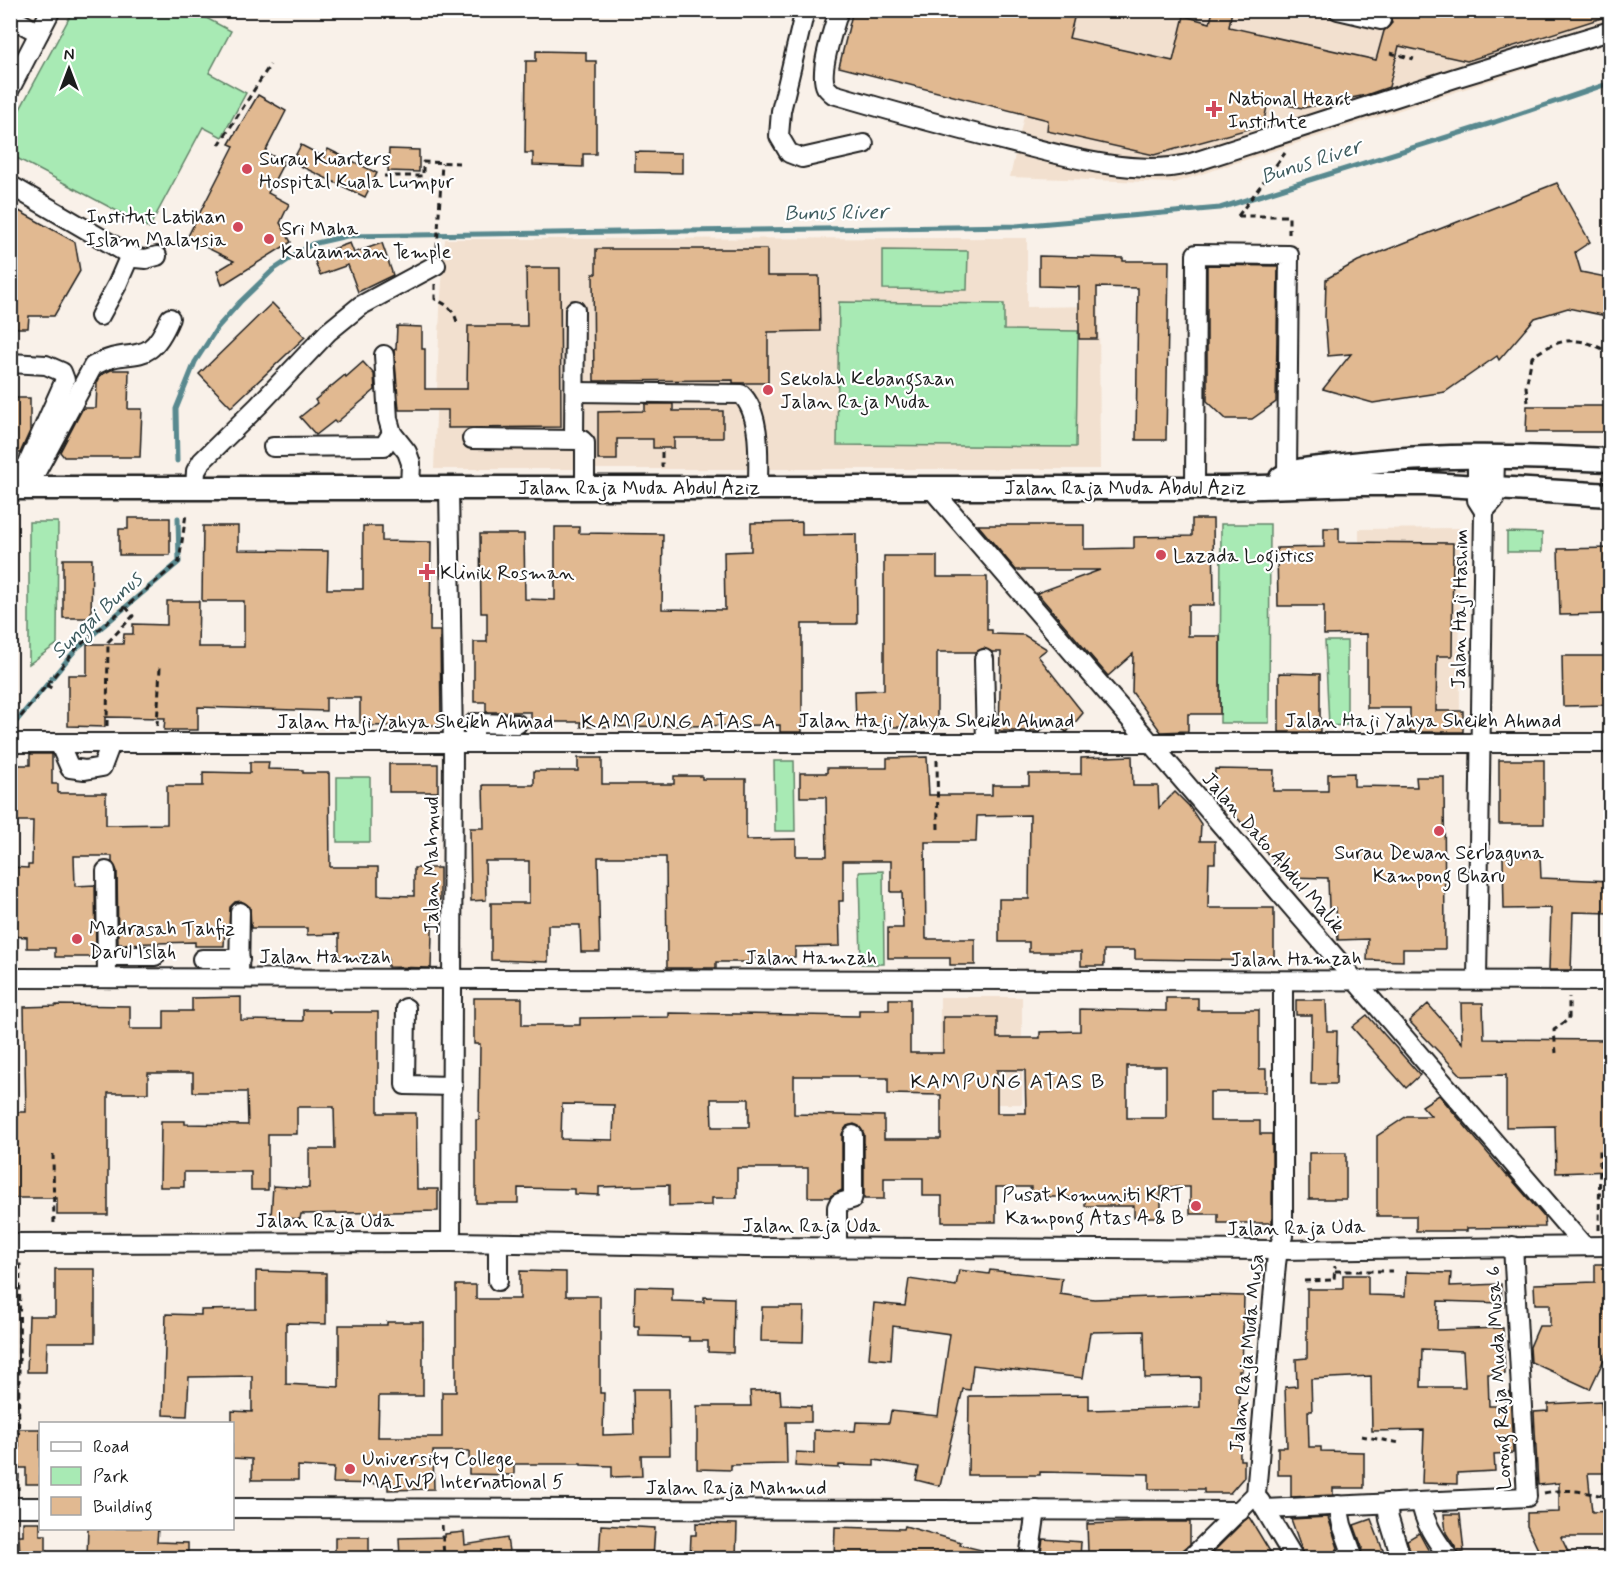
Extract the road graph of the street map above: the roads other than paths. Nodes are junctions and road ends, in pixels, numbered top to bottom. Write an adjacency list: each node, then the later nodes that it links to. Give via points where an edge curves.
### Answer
1 (51, 10): 8 (street)
2 (805, 10): 12 (street, via 781,111 779,136 789,153 802,158)
3 (838, 10): 11 (street, via 825,66 826,87 833,94 865,104 1060,156 1150,169 1188,164)
4 (1338, 10): 5 (street)
5 (1378, 16)
6 (10, 17): 8 (street)
7 (1611, 31): 11 (street)
8 (39, 33): 9 (street)
9 (10, 89)
10 (1245, 135): 11 (street)
11 (1272, 138)
12 (864, 144)
13 (10, 185): 14 (street)
14 (130, 255): 15 (street, via 146,260); 18 (street)
15 (157, 256)
16 (436, 265): 35 (street, via 360,306 328,332 202,461)
17 (575, 310): 22 (street)
18 (100, 316)
19 (170, 318): 30 (street, via 151,350 93,366)
20 (384, 355): 23 (street)
21 (10, 363): 30 (street, via 46,365 62,372 65,380)
22 (575, 392): 24 (street); 32 (street, via 741,394 754,412)
23 (392, 433): 26 (street, via 384,446); 36 (street, via 411,463)
24 (574, 438): 25 (street); 31 (street, via 585,443)
25 (472, 439)
26 (273, 447)
27 (1486, 458): 28 (main road, Jalan Raja Muda Abdul Aziz); 29 (main road, Jalan Raja Muda Abdul Aziz, via 1374,460); 34 (street, Jalan Haji Hashim)
28 (1611, 460)
29 (1287, 474): 38 (street, via 1289,255 1196,254); 39 (main road, Jalan Raja Muda Abdul Aziz)
30 (17, 487): 35 (main road, Jalan Raja Muda Abdul Aziz)
31 (585, 487): 32 (main road, Jalan Raja Muda Abdul Aziz); 37 (main road, Jalan Raja Muda Abdul Aziz)
32 (758, 487): 33 (main road, Jalan Raja Muda Abdul Aziz)
33 (930, 487): 38 (main road, Jalan Raja Muda Abdul Aziz); 42 (street, Jalan Dato Abdul Malik)
34 (1485, 487): 39 (main road, Jalan Raja Muda Abdul Aziz, via 1363,484); 40 (main road, Jalan Raja Muda Abdul Aziz); 50 (street, Jalan Haji Hashim, via 1477,500 1484,511)
35 (191, 488): 36 (main road, Jalan Raja Muda Abdul Aziz)
36 (410, 488): 37 (main road, Jalan Raja Muda Abdul Aziz)
37 (449, 488): 46 (street, Jalan Mahmud)
38 (1195, 488): 39 (main road, Jalan Raja Muda Abdul Aziz)
39 (1268, 488)
40 (1611, 495)
41 (984, 659): 49 (street)
42 (1150, 742): 49 (street, Jalan Haji Yahya Sheikh Ahmad); 50 (street, Jalan Haji Yahya Sheikh Ahmad); 62 (street, Jalan Dato Abdul Malik)
43 (10, 743): 44 (street, Jalan Haji Yahya Sheikh Ahmad)
44 (59, 743): 45 (street, Jalan Haji Yahya Sheikh Ahmad); 45 (street, via 70,768 85,770 102,767)
45 (109, 743): 46 (street, Jalan Haji Yahya Sheikh Ahmad)
46 (453, 743): 47 (street, Jalan Haji Yahya Sheikh Ahmad); 61 (street, Jalan Mahmud)
47 (474, 743): 48 (street, Jalan Haji Yahya Sheikh Ahmad); 48 (street, via 474,723 517,718)
48 (517, 743): 49 (street, Jalan Haji Yahya Sheikh Ahmad)
49 (986, 743)
50 (1480, 743): 51 (street, Jalan Haji Yahya Sheikh Ahmad); 63 (street, Jalan Haji Hashim)
51 (1611, 743)
52 (106, 872): 54 (street)
53 (240, 912): 57 (street)
54 (107, 956): 55 (street); 59 (street)
55 (155, 956)
56 (202, 959): 57 (street)
57 (240, 959): 60 (street)
58 (10, 978): 59 (street, Jalan Hamzah)
59 (107, 978): 60 (street, Jalan Hamzah)
60 (239, 978): 61 (street, Jalan Hamzah)
61 (453, 979): 64 (street, Jalan Hamzah); 67 (street, Jalan Mahmud)
62 (1354, 979): 63 (street, Jalan Hamzah); 64 (street, Jalan Hamzah); 73 (street, Jalan Dato Abdul Malik)
63 (1477, 980): 65 (street, Jalan Hamzah)
64 (1283, 981): 75 (street, Jalan Raja Muda Musa, via 1283,1236)
65 (1611, 981)
66 (406, 1008): 67 (street, via 405,1086)
67 (453, 1086): 69 (street, Jalan Mahmud)
68 (853, 1135): 74 (street, via 853,1195 837,1207)
69 (451, 1242): 70 (street, Jalan Raja Uda); 71 (street, Jalan Raja Uda)
70 (15, 1243)
71 (498, 1244): 74 (street, Jalan Raja Uda); 76 (street)
72 (1513, 1246): 73 (street, Jalan Raja Uda); 75 (street, Jalan Raja Uda); 78 (street, Lorong Raja Muda Musa 6, via 1527,1497)
73 (1598, 1246)
74 (837, 1247): 75 (street, Jalan Raja Uda)
75 (1278, 1250): 77 (street, Jalan Raja Muda Musa)
76 (498, 1281)
77 (1260, 1502): 80 (street, Lorong Raja Muda Musa 6); 85 (street); 88 (street)
78 (1421, 1502): 79 (street, Lorong Raja Muda Musa 6); 91 (street, via 1432,1534)
79 (1387, 1503): 80 (street, Lorong Raja Muda Musa 6); 90 (street)
80 (1338, 1505): 89 (street, via 1351,1550)
81 (14, 1507): 82 (street)
82 (39, 1507)
83 (234, 1508): 84 (street, Jalan Raja Mahmud)
84 (1036, 1510): 85 (street, Jalan Raja Mahmud); 86 (street)
85 (1240, 1511): 87 (street)
86 (1029, 1558)
87 (1191, 1558)
88 (1294, 1558)
89 (1344, 1558)
90 (1401, 1558)
91 (1449, 1558)

